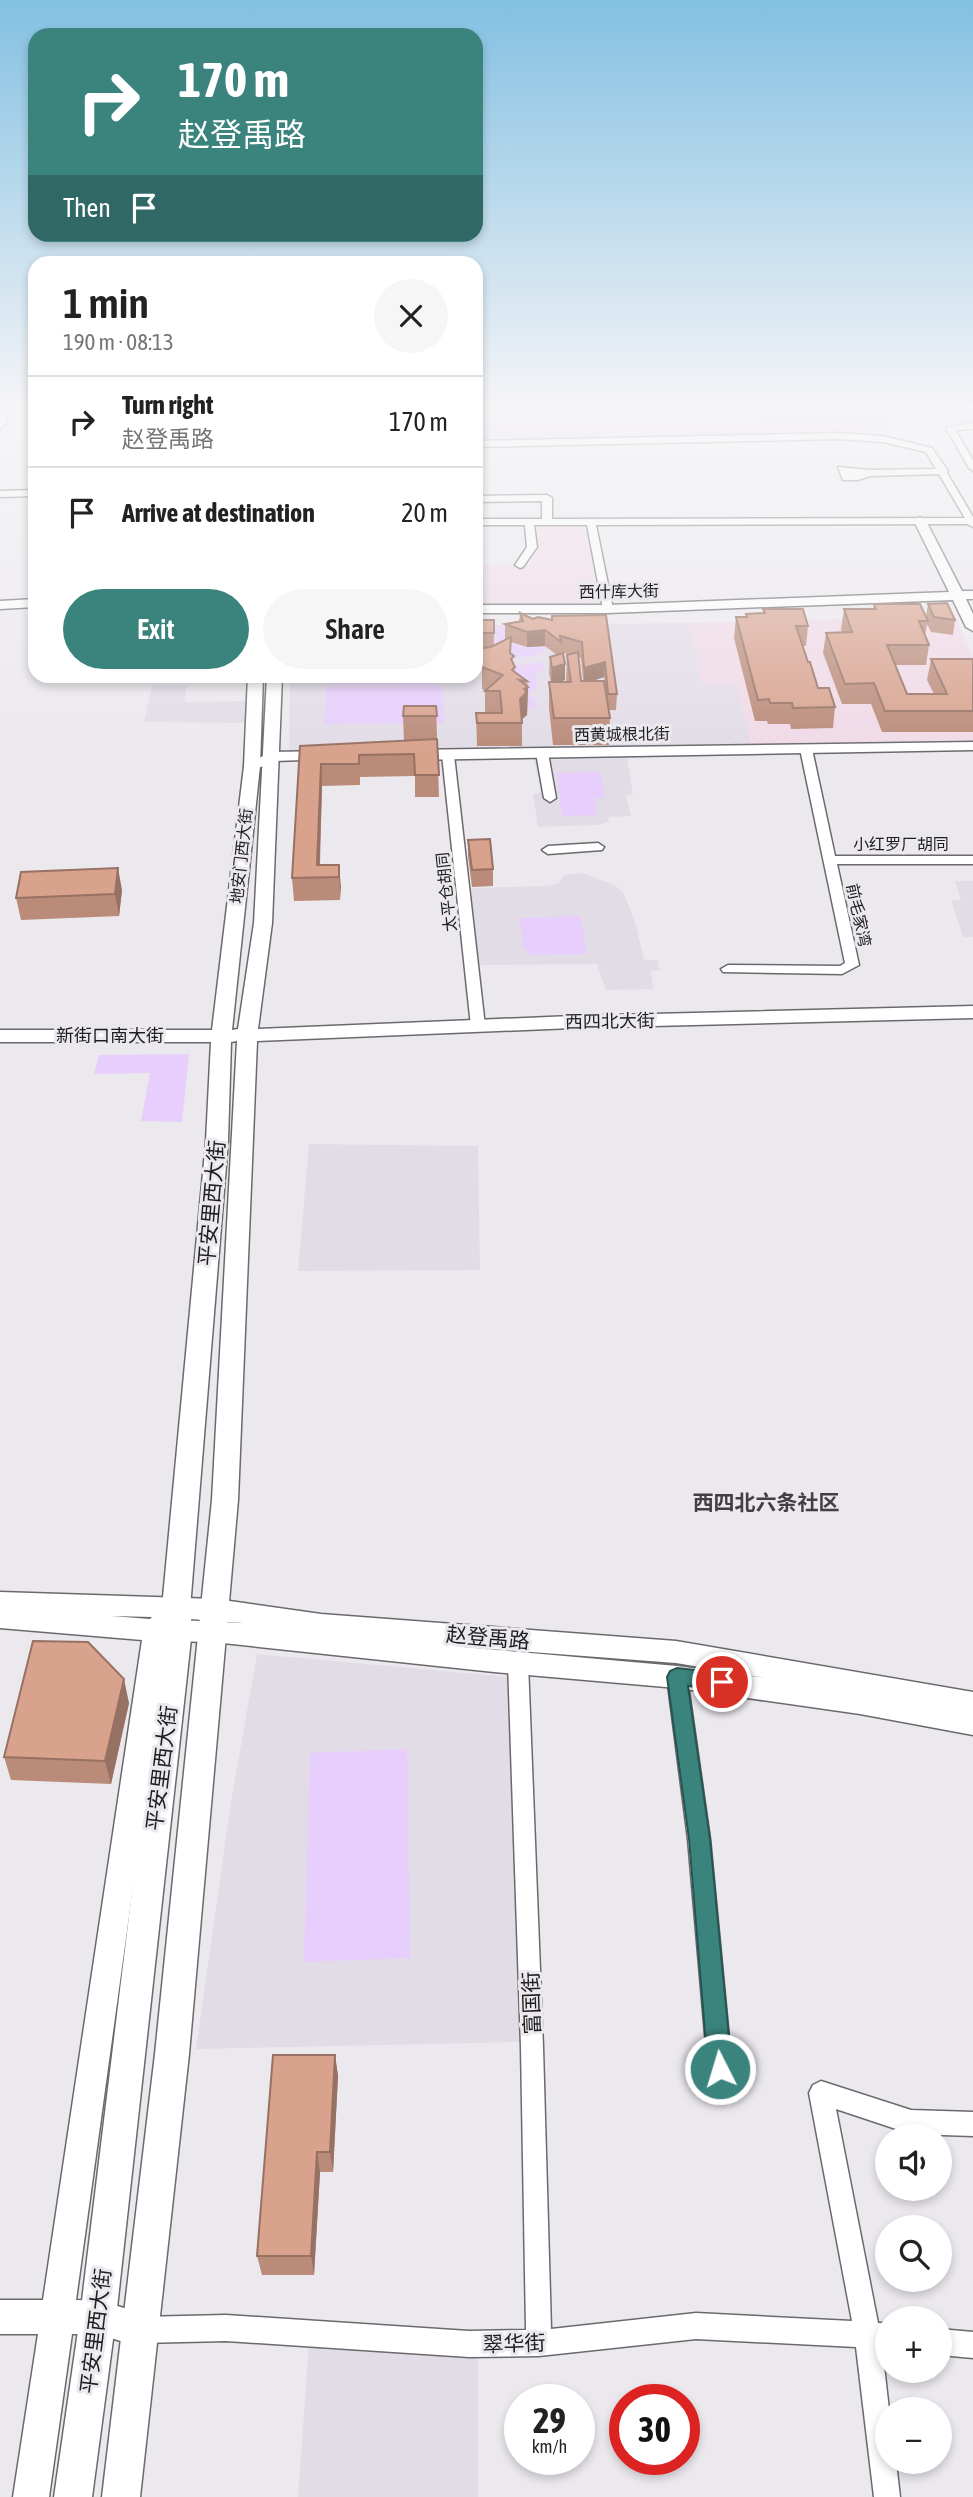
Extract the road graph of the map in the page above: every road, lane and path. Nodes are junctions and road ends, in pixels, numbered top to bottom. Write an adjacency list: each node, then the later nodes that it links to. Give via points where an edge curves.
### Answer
1 (529, 521): 11 (street, via 532,547)
2 (920, 521): 12 (street)
3 (483, 522): 4 (street)
4 (501, 522)
5 (538, 522): 6 (street)
6 (547, 522): 7 (street)
7 (591, 522): 8 (street); 16 (street)
8 (747, 522)
9 (947, 522): 10 (street)
10 (972, 522)
11 (520, 565)
12 (967, 602): 16 (street, 西什库大街); 18 (street, 西什库大街, via 618,622); 20 (street)
13 (28, 603): 14 (street)
14 (0, 605)
15 (28, 609): 17 (street)
16 (608, 609): 19 (street, 西什库大街)
17 (0, 611)
18 (483, 616)
19 (483, 616)
20 (973, 627)
21 (255, 683): 30 (main road, 地安门西大街)
22 (274, 683): 29 (main road, 地安门西大街)
23 (973, 746): 24 (street, 西黄城根北街)
24 (806, 749): 25 (street, 西黄城根北街); 34 (street, 前毛家湾)
25 (542, 753): 27 (street, 西黄城根北街); 31 (street)
26 (394, 755): 27 (street, 西黄城根北街)
27 (448, 755): 38 (street, 太平仓胡同)
28 (339, 756): 29 (street)
29 (271, 757): 30 (street); 40 (main road, 地安门西大街, via 263,923)
30 (252, 766): 40 (main road, 地安门西大街)
31 (550, 798)
32 (598, 847): 33 (street)
33 (548, 850)
34 (830, 860): 35 (street, 小红罗厂胡同); 36 (street, 前毛家湾, via 852,965 842,970)
35 (973, 860)
36 (728, 969)
37 (973, 1012): 38 (main road, 西四北大街)
38 (478, 1026): 40 (main road, 西四北大街)
39 (0, 1036): 40 (main road, 新街口南大街)
40 (234, 1036): 43 (main road, 平安里西大街, via 225,1500); 44 (main road, 平安里西大街, via 217,1141)
41 (0, 1602): 44 (street, 赵登禹路)
42 (0, 1618): 44 (street, 赵登禹路)
43 (214, 1620): 44 (street, 赵登禹路); 45 (street, 赵登禹路); 47 (street, 赵登禹路, via 676,1652); 55 (main road, 平安里西大街)
44 (170, 1623): 52 (street); 53 (main road, 平安里西大街)
45 (518, 1663): 46 (street, 赵登禹路); 57 (street, 富国街)
46 (677, 1677): 48 (street, 赵登禹路); 49 (street, via 699,1839)
47 (973, 1703)
48 (973, 1723)
49 (720, 2069)
50 (973, 2124): 54 (street, via 911,2122 821,2093)
51 (0, 2317): 52 (street)
52 (59, 2317): 53 (street); 61 (street)
53 (98, 2317): 55 (street); 62 (main road, 平安里西大街)
54 (875, 2326)
55 (140, 2330): 57 (street, 翠华街, via 226,2328 469,2344); 63 (main road, 平安里西大街)
56 (875, 2335): 57 (street, 翠华街, via 696,2326)
57 (539, 2343)
58 (952, 2343): 59 (street)
59 (973, 2345)
60 (880, 2383): 64 (street)
61 (31, 2497)
62 (73, 2497)
63 (121, 2497)
64 (887, 2497)

